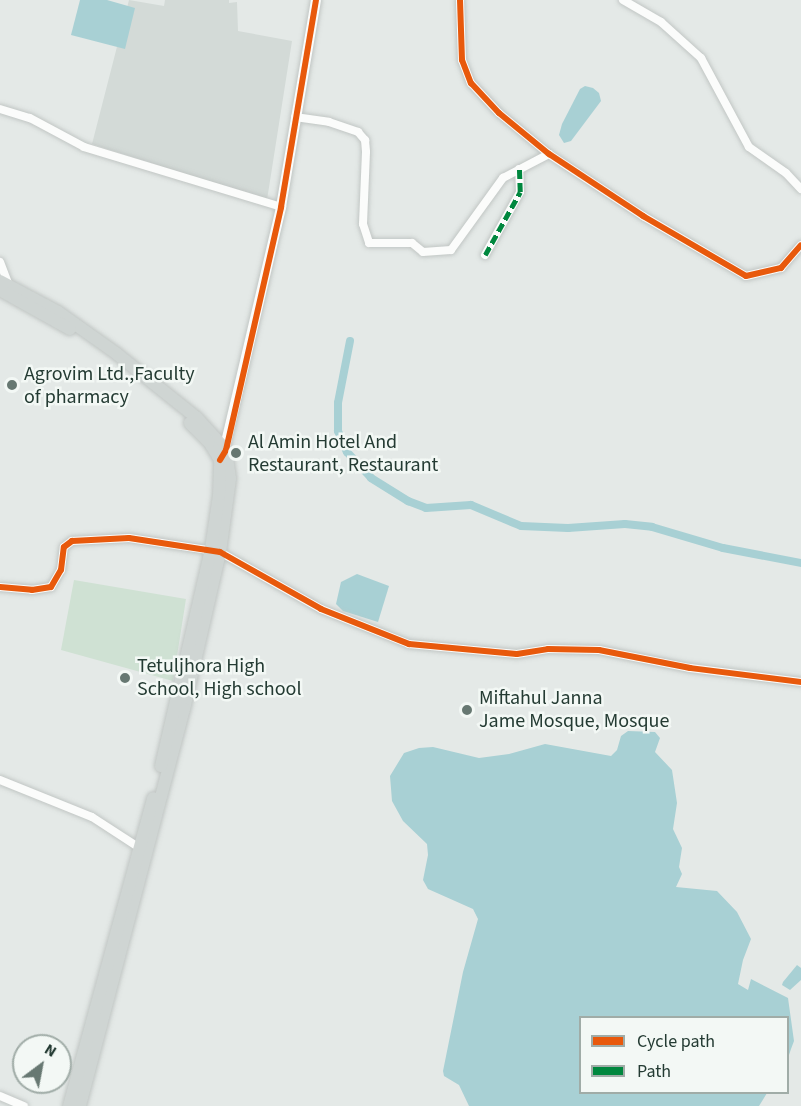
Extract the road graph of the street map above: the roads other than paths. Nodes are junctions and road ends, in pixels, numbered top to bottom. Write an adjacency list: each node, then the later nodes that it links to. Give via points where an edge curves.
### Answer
1 (316, 0): 5 (street)
2 (460, 0): 6 (street, via 462,60 471,83 499,113)
3 (623, 0): 8 (street, via 661,22 701,58 749,147 786,173)
4 (0, 109): 9 (street, via 30,118 84,147)
5 (295, 117): 7 (street, via 347,127 365,140 363,224 369,243 412,243 423,252 451,250 490,192); 9 (street)
6 (549, 154): 7 (street); 10 (street, via 643,216 746,276 781,268)
7 (519, 169): 11 (street, via 520,192)
8 (801, 189)
9 (281, 207): 14 (street)
10 (801, 245)
11 (485, 255)
12 (0, 262): 13 (street)
13 (3, 285): 14 (main road, via 58,312 117,354 197,418)
14 (223, 455): 15 (main road, via 231,479)
15 (215, 550): 16 (street, via 129,538 72,541 64,547 61,570 51,587); 17 (street, via 321,609 409,644 517,654 559,648 600,650 690,668); 19 (main road)
16 (0, 587)
17 (801, 682)
18 (0, 780): 19 (street, via 92,817)
19 (144, 849): 22 (main road); 23 (main road)
20 (0, 1096): 21 (street)
21 (24, 1106)
22 (69, 1106)
23 (80, 1106)

